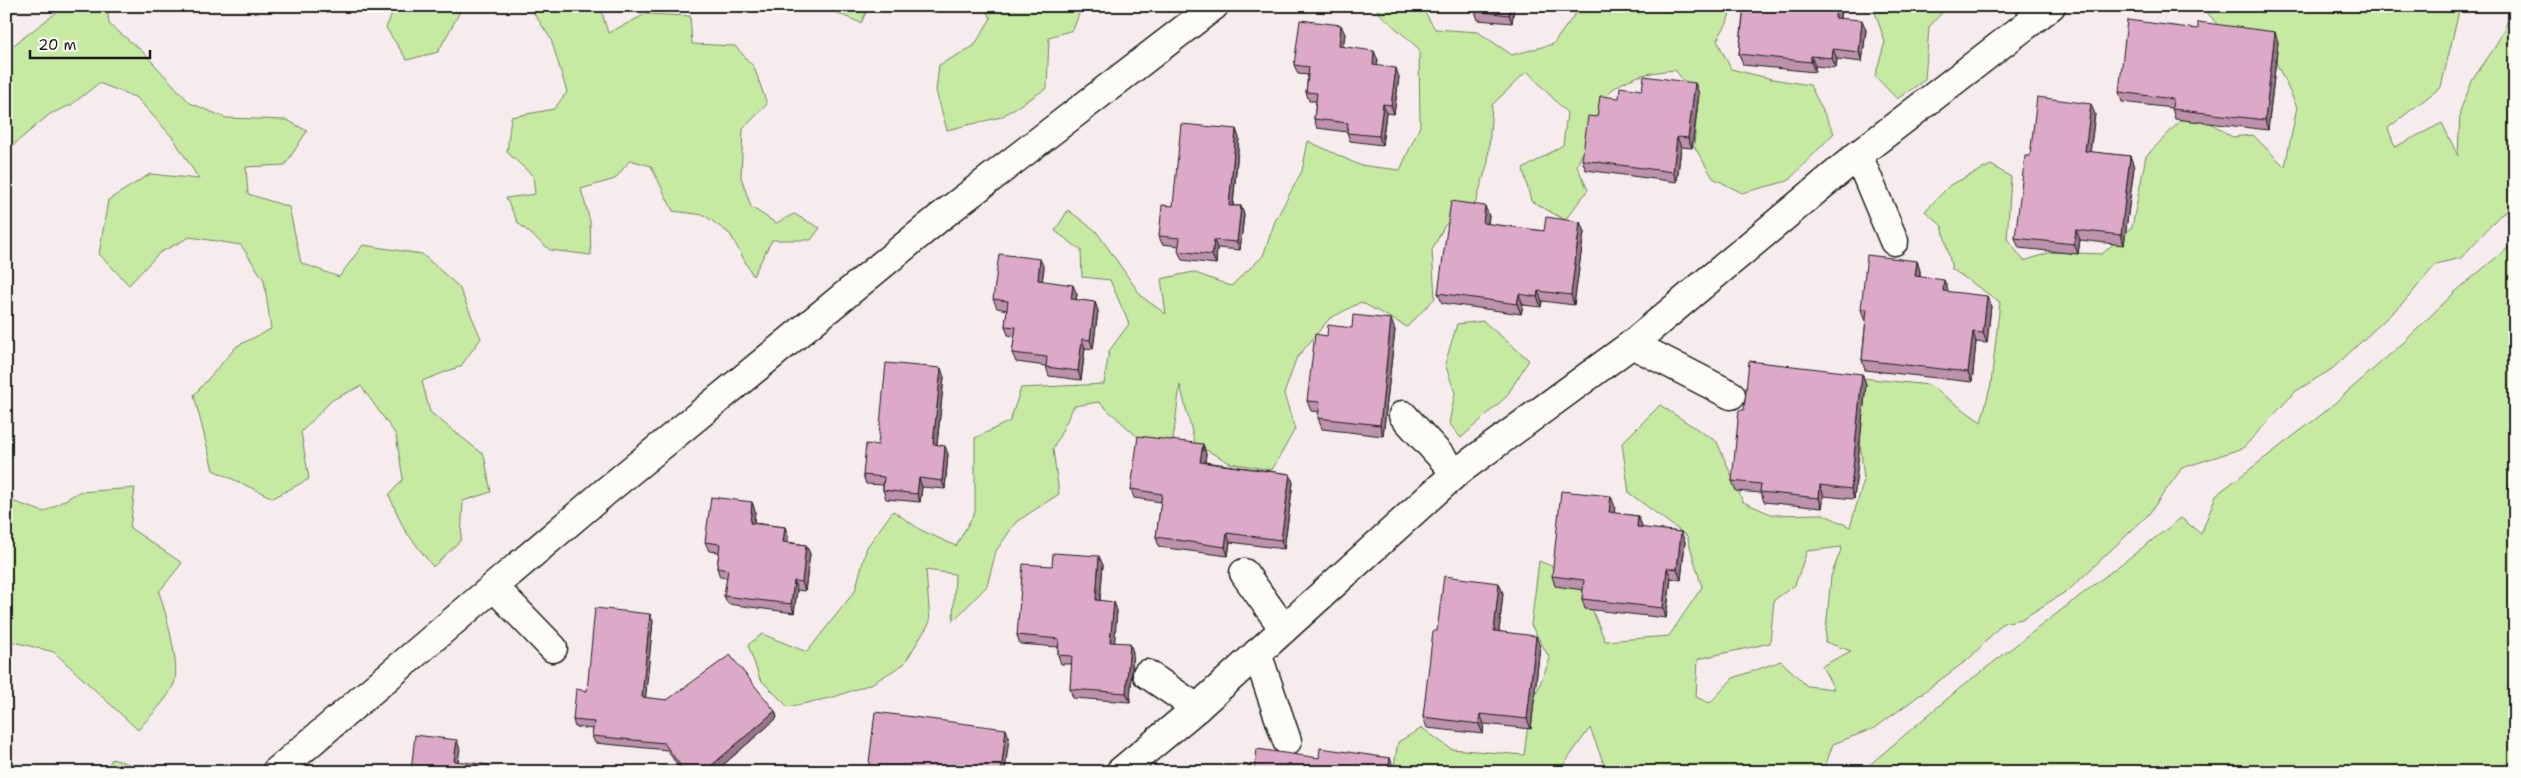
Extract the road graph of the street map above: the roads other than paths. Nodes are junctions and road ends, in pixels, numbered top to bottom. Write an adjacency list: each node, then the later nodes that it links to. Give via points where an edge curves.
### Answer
1 (1214, 6): 10 (lane, via 939,218)
2 (2051, 6): 3 (lane)
3 (1858, 155): 4 (lane); 5 (lane)
4 (1894, 241)
5 (1632, 344): 6 (lane); 8 (lane)
6 (1731, 395)
7 (1403, 415): 8 (lane)
8 (1456, 473): 11 (lane)
9 (1244, 573): 11 (lane)
10 (494, 587): 12 (lane); 17 (lane)
11 (1284, 629): 13 (lane)
12 (553, 648)
13 (1257, 653): 15 (lane); 16 (lane)
14 (1147, 674): 15 (lane)
15 (1197, 708): 18 (lane)
16 (1288, 741)
17 (276, 772)
18 (1120, 772)

